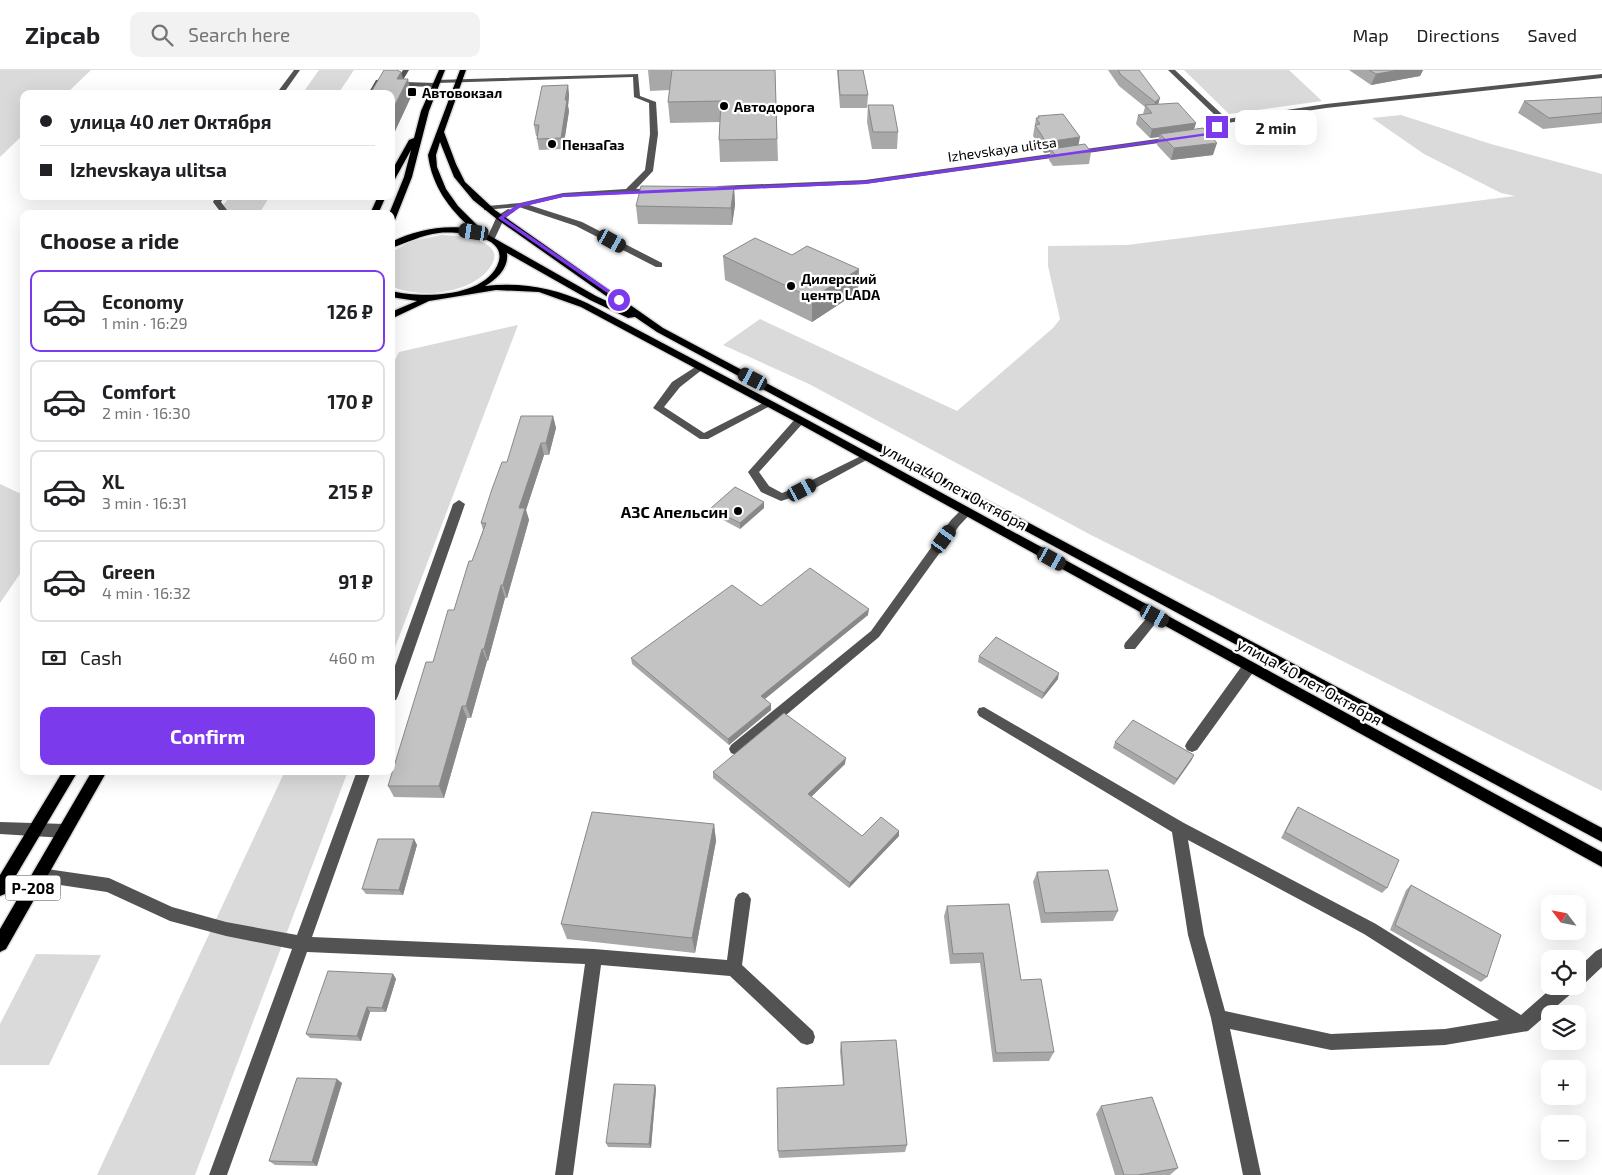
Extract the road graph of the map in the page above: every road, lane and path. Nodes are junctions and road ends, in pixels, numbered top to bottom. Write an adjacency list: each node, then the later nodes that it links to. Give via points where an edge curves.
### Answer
1 (297, 70): 14 (street)
2 (406, 70): 11 (street)
3 (442, 70): 13 (main road)
4 (463, 70): 12 (main road)
5 (468, 70): 10 (street)
6 (1171, 70): 17 (street)
7 (638, 73): 8 (street); 23 (street, via 637,97 652,102 654,134 649,171)
8 (524, 74): 10 (street)
9 (1602, 76): 17 (street, Izhevskaya ulitsa, via 1326,106)
10 (503, 78): 12 (street); 16 (street, via 479,82)
11 (400, 80): 13 (street, via 403,84); 15 (street, via 378,81)
12 (458, 80): 13 (street); 16 (main road)
13 (437, 83): 19 (main road)
14 (283, 90)
15 (373, 90)
16 (453, 94): 18 (main road)
17 (1225, 121): 21 (street, Izhevskaya ulitsa, via 1209,134 865,182)
18 (440, 130): 25 (main road, улица 40 лет Октября, via 462,183); 28 (main road, via 432,155 437,179 462,216)
19 (419, 132): 20 (main road); 26 (main road)
20 (395, 171)
21 (708, 188)
22 (668, 190): 23 (street)
23 (629, 192): 24 (street, via 563,195)
24 (520, 205): 25 (street); 27 (street); 30 (street, via 579,224)
25 (487, 208): 27 (main road, улица 40 лет Октября)
26 (395, 210)
27 (500, 218): 28 (street); 35 (main road, улица 40 лет Октября)
28 (490, 238): 29 (main road, via 464,230 441,230 418,234); 31 (main road, улица 40 лет Октября, via 503,253 502,265 484,283); 35 (main road, via 593,298)
29 (395, 243)
30 (658, 265)
31 (463, 292): 33 (main road, улица 40 лет Октября); 36 (main road, улица 40 лет Октября, via 512,286 546,289 584,305)
32 (395, 295): 33 (main road, улица 40 лет Октября)
33 (439, 298): 34 (main road, улица 40 лет Октября)
34 (395, 314)
35 (660, 330): 56 (main road, улица 40 лет Октября)
36 (700, 367): 37 (main road, улица 40 лет Октября); 37 (street, via 666,392 658,408 704,437)
37 (769, 404): 38 (main road, улица 40 лет Октября)
38 (800, 420): 39 (main road, улица 40 лет Октября); 39 (street, via 753,472 765,489 781,497 802,490)
39 (867, 457): 41 (main road, улица 40 лет Октября)
40 (459, 504): 45 (street)
41 (966, 512): 42 (main road, улица 40 лет Октября); 48 (street, via 875,634)
42 (1155, 616): 43 (street); 44 (main road, улица 40 лет Октября)
43 (1130, 646)
44 (1249, 667): 47 (street); 57 (main road, улица 40 лет Октября)
45 (395, 685)
46 (984, 712): 53 (street)
47 (1192, 746)
48 (736, 749)
49 (69, 775): 54 (main road, Р-208)
50 (98, 775): 55 (main road, Р-208)
51 (363, 775): 62 (street)
52 (0, 828): 54 (street)
53 (1179, 828): 68 (street, via 1196,935); 69 (street, via 1370,929)
54 (35, 830): 55 (street); 59 (main road, Р-208)
55 (65, 831): 58 (main road, Р-208)
56 (1602, 835)
57 (1602, 860)
58 (40, 875): 61 (main road, Р-208); 62 (street, via 109,885 170,914 226,930)
59 (0, 889)
60 (743, 899): 65 (street)
61 (0, 944)
62 (303, 944): 64 (street); 71 (street)
63 (1602, 956): 66 (street)
64 (594, 958): 65 (street); 72 (street)
65 (734, 968): 70 (street)
66 (1586, 971)
67 (1557, 995): 69 (street)
68 (1219, 1018): 69 (street, via 1332,1042 1445,1037); 73 (street)
69 (1522, 1025)
70 (807, 1037)
71 (218, 1175)
72 (564, 1175)
73 (1252, 1175)

